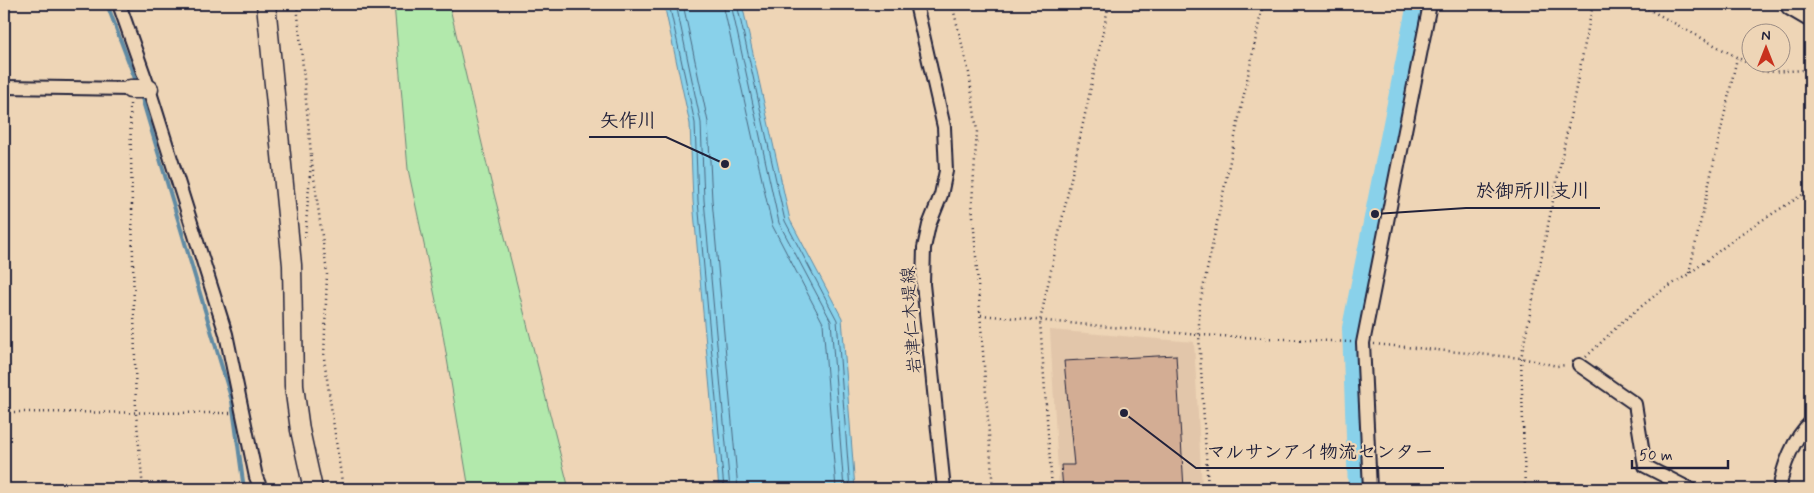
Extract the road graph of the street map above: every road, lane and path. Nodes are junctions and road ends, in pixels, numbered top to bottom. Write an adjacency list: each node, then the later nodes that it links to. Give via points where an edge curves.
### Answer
1 (119, 4): 17 (street)
2 (266, 4): 35 (street, via 292,266 294,386)
3 (296, 4): 18 (path)
4 (916, 4): 37 (street, 岩津仁木堤線, via 944,127 946,171 924,248 923,284)
5 (952, 4): 22 (path, via 969,73 977,130 972,202)
6 (1109, 4): 23 (path)
7 (1263, 4): 24 (path, via 1199,308)
8 (1430, 4): 25 (street)
9 (1593, 4): 26 (path)
10 (1639, 4): 13 (path)
11 (1793, 4): 12 (highway)
12 (1810, 14)
13 (1737, 58): 14 (path, via 1764,72); 21 (path)
14 (1810, 70)
15 (4, 87): 16 (street)
16 (130, 89): 17 (street); 29 (path)
17 (149, 89): 30 (street, via 226,334)
18 (311, 155): 20 (path); 36 (path, via 327,273 324,358)
19 (1810, 190): 21 (path, via 1742,233)
20 (305, 238)
21 (1689, 274): 27 (path, via 1658,293 1622,322)
22 (981, 315): 23 (path); 38 (path)
23 (1040, 321): 24 (path); 39 (path)
24 (1199, 335): 25 (path); 40 (path)
25 (1363, 343): 26 (path); 41 (street)
26 (1521, 358): 27 (path, via 1557,366); 42 (path)
27 (1579, 365): 43 (street, via 1635,404 1645,466)
28 (4, 412): 29 (path)
29 (136, 413): 30 (path); 33 (path)
30 (243, 413): 32 (street)
31 (1810, 422): 44 (street, via 1802,430 1789,457)
32 (256, 483): 34 (street)
33 (143, 489)
34 (261, 489)
35 (314, 489)
36 (343, 489)
37 (944, 489)
38 (993, 489)
39 (1052, 489)
40 (1208, 489)
41 (1370, 489)
42 (1525, 489)
43 (1690, 489)
44 (1780, 489)

